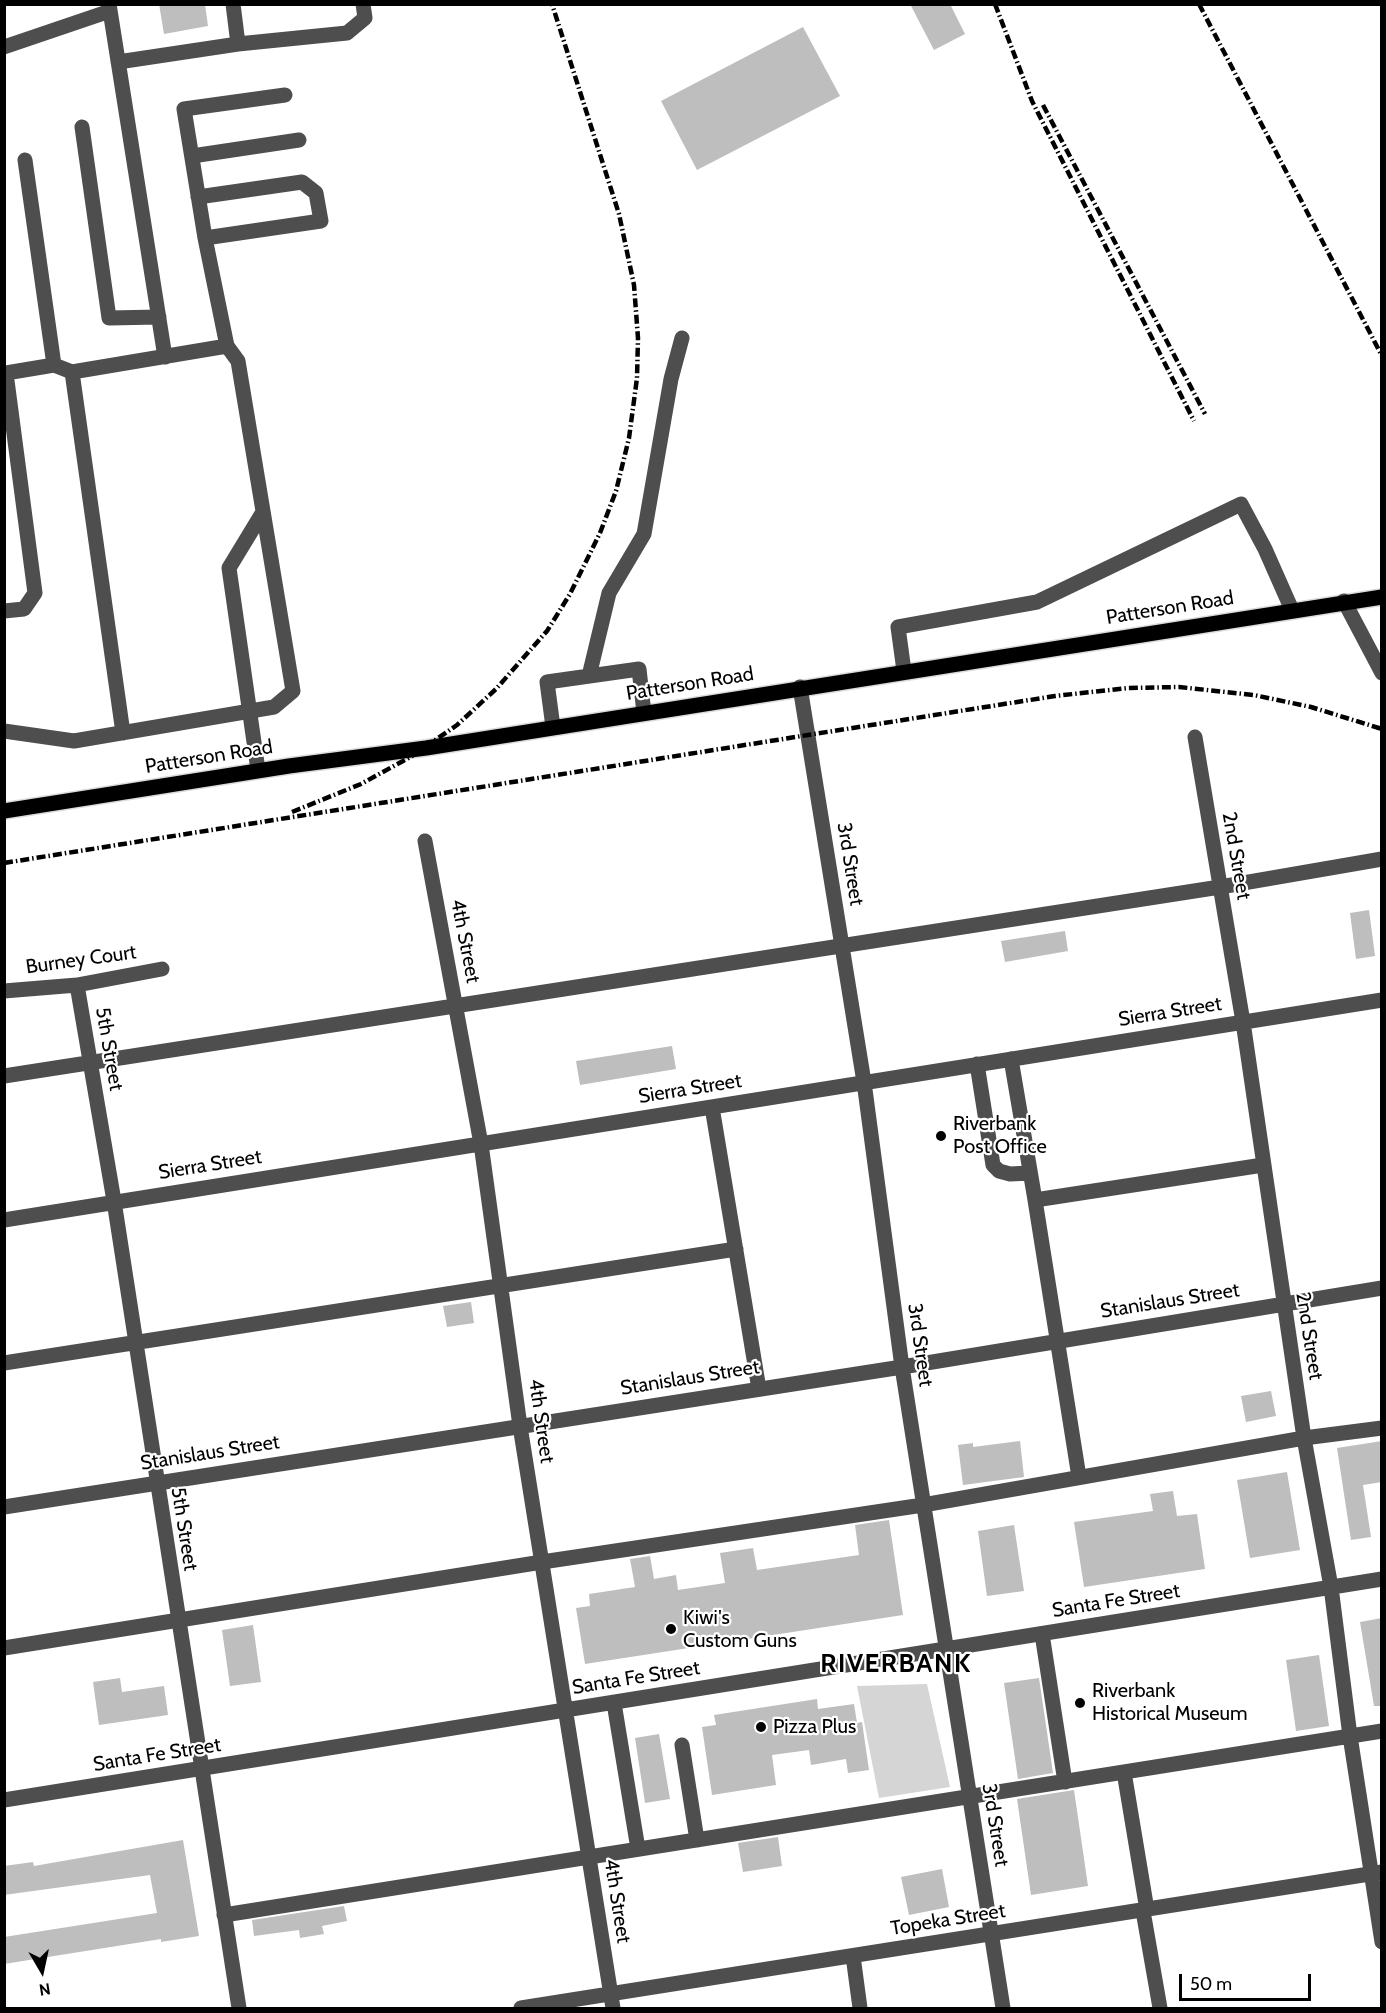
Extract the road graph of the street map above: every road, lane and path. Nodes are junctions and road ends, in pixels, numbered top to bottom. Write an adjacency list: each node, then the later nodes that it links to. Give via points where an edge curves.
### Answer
1 (233, 4): 4 (street)
2 (363, 4): 4 (street, via 365,18 347,33)
3 (110, 8): 5 (street); 6 (street)
4 (238, 44): 6 (street)
5 (4, 47)
6 (118, 62): 14 (street)
7 (285, 95): 10 (street, via 184,109)
8 (82, 128): 14 (street, via 109,318)
9 (299, 140): 10 (street)
10 (192, 156): 12 (street)
11 (25, 160): 18 (street)
12 (198, 197): 13 (street); 13 (street, via 302,182 316,192 321,221)
13 (205, 238): 16 (street)
14 (159, 317): 17 (street)
15 (682, 338): 28 (street, via 644,534 609,593)
16 (227, 346): 17 (street); 21 (street, via 238,362)
17 (165, 357): 19 (street)
18 (54, 365): 19 (street); 20 (street, via 6,373)
19 (72, 372): 34 (street)
20 (10, 438): 25 (street, via 35,593 24,609)
21 (263, 512): 30 (street, via 229,568); 30 (street, via 293,691 274,707)
22 (1382, 597): 23 (main road, Patterson Road)
23 (1344, 602): 24 (main road, Patterson Road); 27 (street)
24 (1292, 610): 26 (main road, Patterson Road); 26 (street, via 1241,504 1037,602 898,627)
25 (4, 611)
26 (904, 671): 29 (main road, Patterson Road)
27 (1382, 673)
28 (589, 676): 31 (street, via 639,669); 32 (street, via 547,682)
29 (801, 687): 31 (main road, Patterson Road); 41 (street, 3rd Street)
30 (249, 712): 34 (street); 36 (street)
31 (644, 713): 32 (main road, Patterson Road)
32 (553, 727): 36 (main road, Patterson Road)
33 (4, 731): 34 (street, via 74,741)
34 (123, 733)
35 (1195, 737): 40 (street, 2nd Street)
36 (258, 771): 37 (main road, Patterson Road)
37 (4, 811)
38 (425, 841): 46 (street, 4th Street)
39 (1382, 859): 40 (street)
40 (1220, 886): 41 (street); 47 (street, 2nd Street)
41 (842, 945): 46 (street); 52 (street, 3rd Street)
42 (162, 969): 43 (street, Burney Court)
43 (77, 985): 44 (street, Burney Court); 49 (street, 5th Street)
44 (4, 991)
45 (1382, 1000): 47 (street, Sierra Street)
46 (455, 1006): 49 (street); 54 (street, 4th Street)
47 (1243, 1022): 48 (street, Sierra Street); 55 (street, 2nd Street)
48 (1011, 1059): 50 (street, Sierra Street); 56 (street)
49 (90, 1062): 51 (street); 58 (street, 5th Street)
50 (977, 1064): 52 (street, Sierra Street); 56 (street, via 993,1165 1010,1174)
51 (4, 1076)
52 (864, 1082): 53 (street, Sierra Street); 67 (street, 3rd Street)
53 (712, 1107): 54 (street, Sierra Street); 60 (street)
54 (481, 1144): 58 (street, Sierra Street); 61 (street, 4th Street)
55 (1263, 1165): 57 (street); 63 (street, 2nd Street)
56 (1030, 1173): 57 (street)
57 (1035, 1200): 64 (street)
58 (114, 1201): 59 (street, Sierra Street); 65 (street, 5th Street)
59 (4, 1220)
60 (736, 1249): 61 (street); 68 (street)
61 (501, 1287): 65 (street); 69 (street, 4th Street)
62 (1382, 1288): 63 (street, Stanislaus Street)
63 (1283, 1304): 64 (street, Stanislaus Street); 71 (street, 2nd Street)
64 (1058, 1341): 67 (street, Stanislaus Street); 72 (street)
65 (135, 1344): 66 (street); 73 (street, 5th Street)
66 (4, 1363)
67 (902, 1367): 68 (street, Stanislaus Street); 74 (street, 3rd Street)
68 (759, 1389): 69 (street, Stanislaus Street)
69 (520, 1426): 73 (street, Stanislaus Street); 76 (street, 4th Street)
70 (1382, 1428): 71 (street)
71 (1304, 1438): 72 (street); 78 (street, 2nd Street)
72 (1079, 1477): 74 (street)
73 (156, 1483): 75 (street, Stanislaus Street); 79 (street, 5th Street)
74 (923, 1505): 76 (street); 82 (street, 3rd Street)
75 (4, 1507)
76 (542, 1562): 79 (street); 84 (street, 4th Street)
77 (1382, 1579): 78 (street, Santa Fe Street)
78 (1331, 1587): 80 (street, Santa Fe Street); 86 (street, 2nd Street)
79 (177, 1620): 81 (street); 88 (street, 5th Street)
80 (1042, 1634): 82 (street, Santa Fe Street); 90 (street)
81 (4, 1648)
82 (946, 1649): 83 (street, Santa Fe Street); 91 (street, 3rd Street)
83 (614, 1703): 84 (street, Santa Fe Street); 94 (street)
84 (566, 1710): 88 (street, Santa Fe Street); 95 (street, 4th Street)
85 (1382, 1731): 86 (street)
86 (1350, 1736): 89 (street); 96 (street, 2nd Street)
87 (682, 1745): 93 (street)
88 (201, 1769): 92 (street, Santa Fe Street); 98 (street, 5th Street)
89 (1124, 1772): 90 (street); 97 (street)
90 (1065, 1782): 91 (street)
91 (970, 1798): 93 (street); 99 (street, 3rd Street)
92 (4, 1800)
93 (697, 1840): 94 (street)
94 (638, 1849): 95 (street)
95 (589, 1856): 98 (street); 102 (street, 4th Street)
96 (1376, 1873): 97 (street, Topeka Street); 100 (street, 2nd Street)
97 (1145, 1910): 99 (street, Topeka Street); 107 (street)
98 (224, 1915): 103 (street, 5th Street)
99 (991, 1935): 101 (street, Topeka Street); 106 (street, 3rd Street)
100 (1382, 1942)
101 (853, 1956): 102 (street, Topeka Street); 105 (street)
102 (612, 2001): 104 (street, Topeka Street)
103 (239, 2008)
104 (521, 2008)
105 (860, 2008)
106 (1003, 2008)
107 (1160, 2008)

